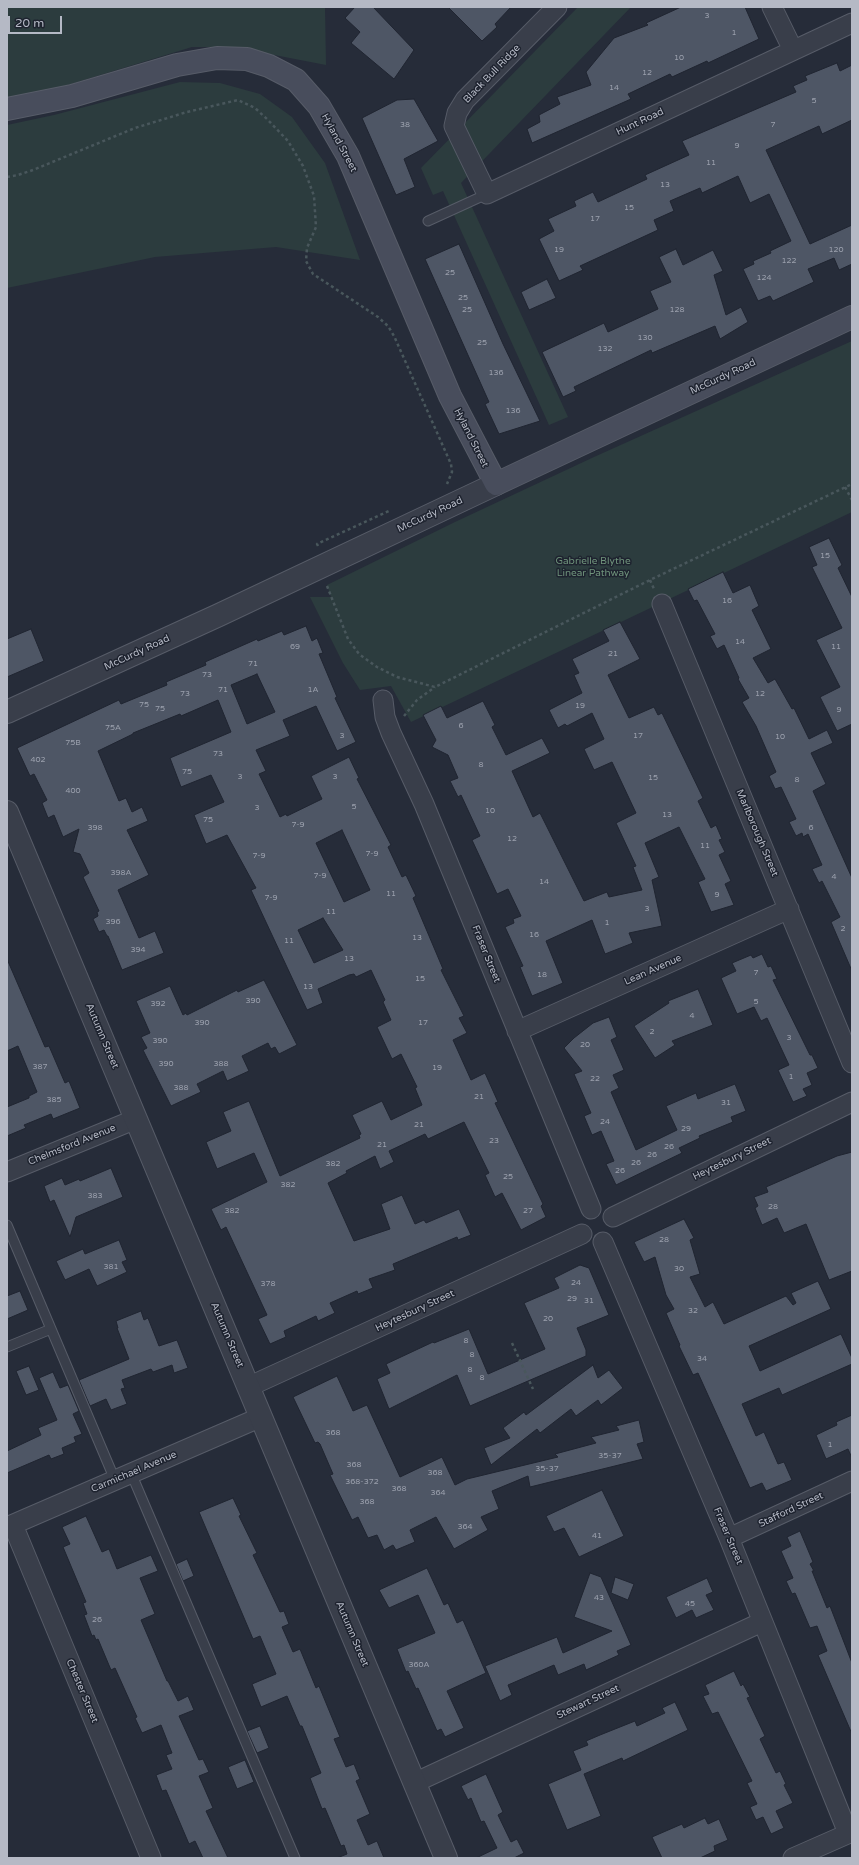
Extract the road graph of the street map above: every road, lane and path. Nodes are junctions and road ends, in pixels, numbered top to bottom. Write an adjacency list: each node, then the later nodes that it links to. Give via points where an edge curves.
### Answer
1 (557, 7): 7 (street, Black Bull Ridge, via 465,100 457,113 454,126)
2 (772, 7): 4 (street)
3 (852, 23): 4 (street, Hunt Road)
4 (793, 50): 7 (street, Hunt Road)
5 (7, 109): 10 (main road, Hyland Street, via 72,96 177,65 217,58 247,60 269,66 296,80 319,106 348,156 450,396)
6 (7, 177): 13 (path, via 33,170 135,128 187,112 238,100 254,108 288,141 304,166 314,196 316,227 307,248 306,261 313,274 378,317 394,336 451,464 451,477)
7 (487, 194): 8 (lane, Hunt Road)
8 (428, 221)
9 (852, 317): 10 (main road, McCurdy Road)
10 (496, 484): 21 (street, McCurdy Road)
11 (852, 484): 12 (path)
12 (845, 487): 14 (path); 19 (path)
13 (444, 488)
14 (852, 500)
15 (395, 509): 16 (path)
16 (317, 544)
17 (328, 589): 19 (path, via 348,639 359,654 397,677)
18 (662, 604): 24 (street, Marlborough Street)
19 (435, 687): 22 (path, via 413,704)
20 (383, 700): 22 (street, Fraser Street, via 385,717)
21 (7, 712)
22 (391, 733): 25 (street, Fraser Street, via 424,804)
23 (7, 812): 28 (street, Autumn Street)
24 (788, 909): 25 (street, Lean Avenue); 26 (street, Marlborough Street)
25 (518, 1031): 30 (street, Fraser Street)
26 (852, 1063)
27 (852, 1102): 31 (street, Heytesbury Street)
28 (136, 1119): 29 (street, Chelmsford Avenue); 38 (street, Autumn Street)
29 (7, 1172)
30 (591, 1209): 31 (street, via 601,1208); 33 (street, via 580,1222)
31 (613, 1217): 34 (street, via 615,1229)
32 (7, 1225): 35 (lane)
33 (582, 1234): 34 (street, via 588,1241); 38 (street, Heytesbury Street)
34 (603, 1242): 44 (street, Fraser Street)
35 (51, 1329): 37 (lane); 41 (lane)
36 (512, 1343): 39 (path)
37 (7, 1347)
38 (248, 1387): 40 (street, Autumn Street)
39 (533, 1389)
40 (261, 1417): 41 (street, Carmichael Avenue); 46 (street, Autumn Street)
41 (123, 1477): 43 (street, Carmichael Avenue); 49 (lane)
42 (852, 1481): 44 (street, Stafford Street)
43 (10, 1526): 48 (street, Chester Street)
44 (730, 1538): 45 (street, Fraser Street)
45 (762, 1622): 46 (street, Stewart Street); 47 (street, Fraser Street)
46 (414, 1783): 50 (street, Autumn Street)
47 (850, 1832): 51 (street)
48 (151, 1858)
49 (295, 1858)
50 (446, 1858)
51 (793, 1858)

